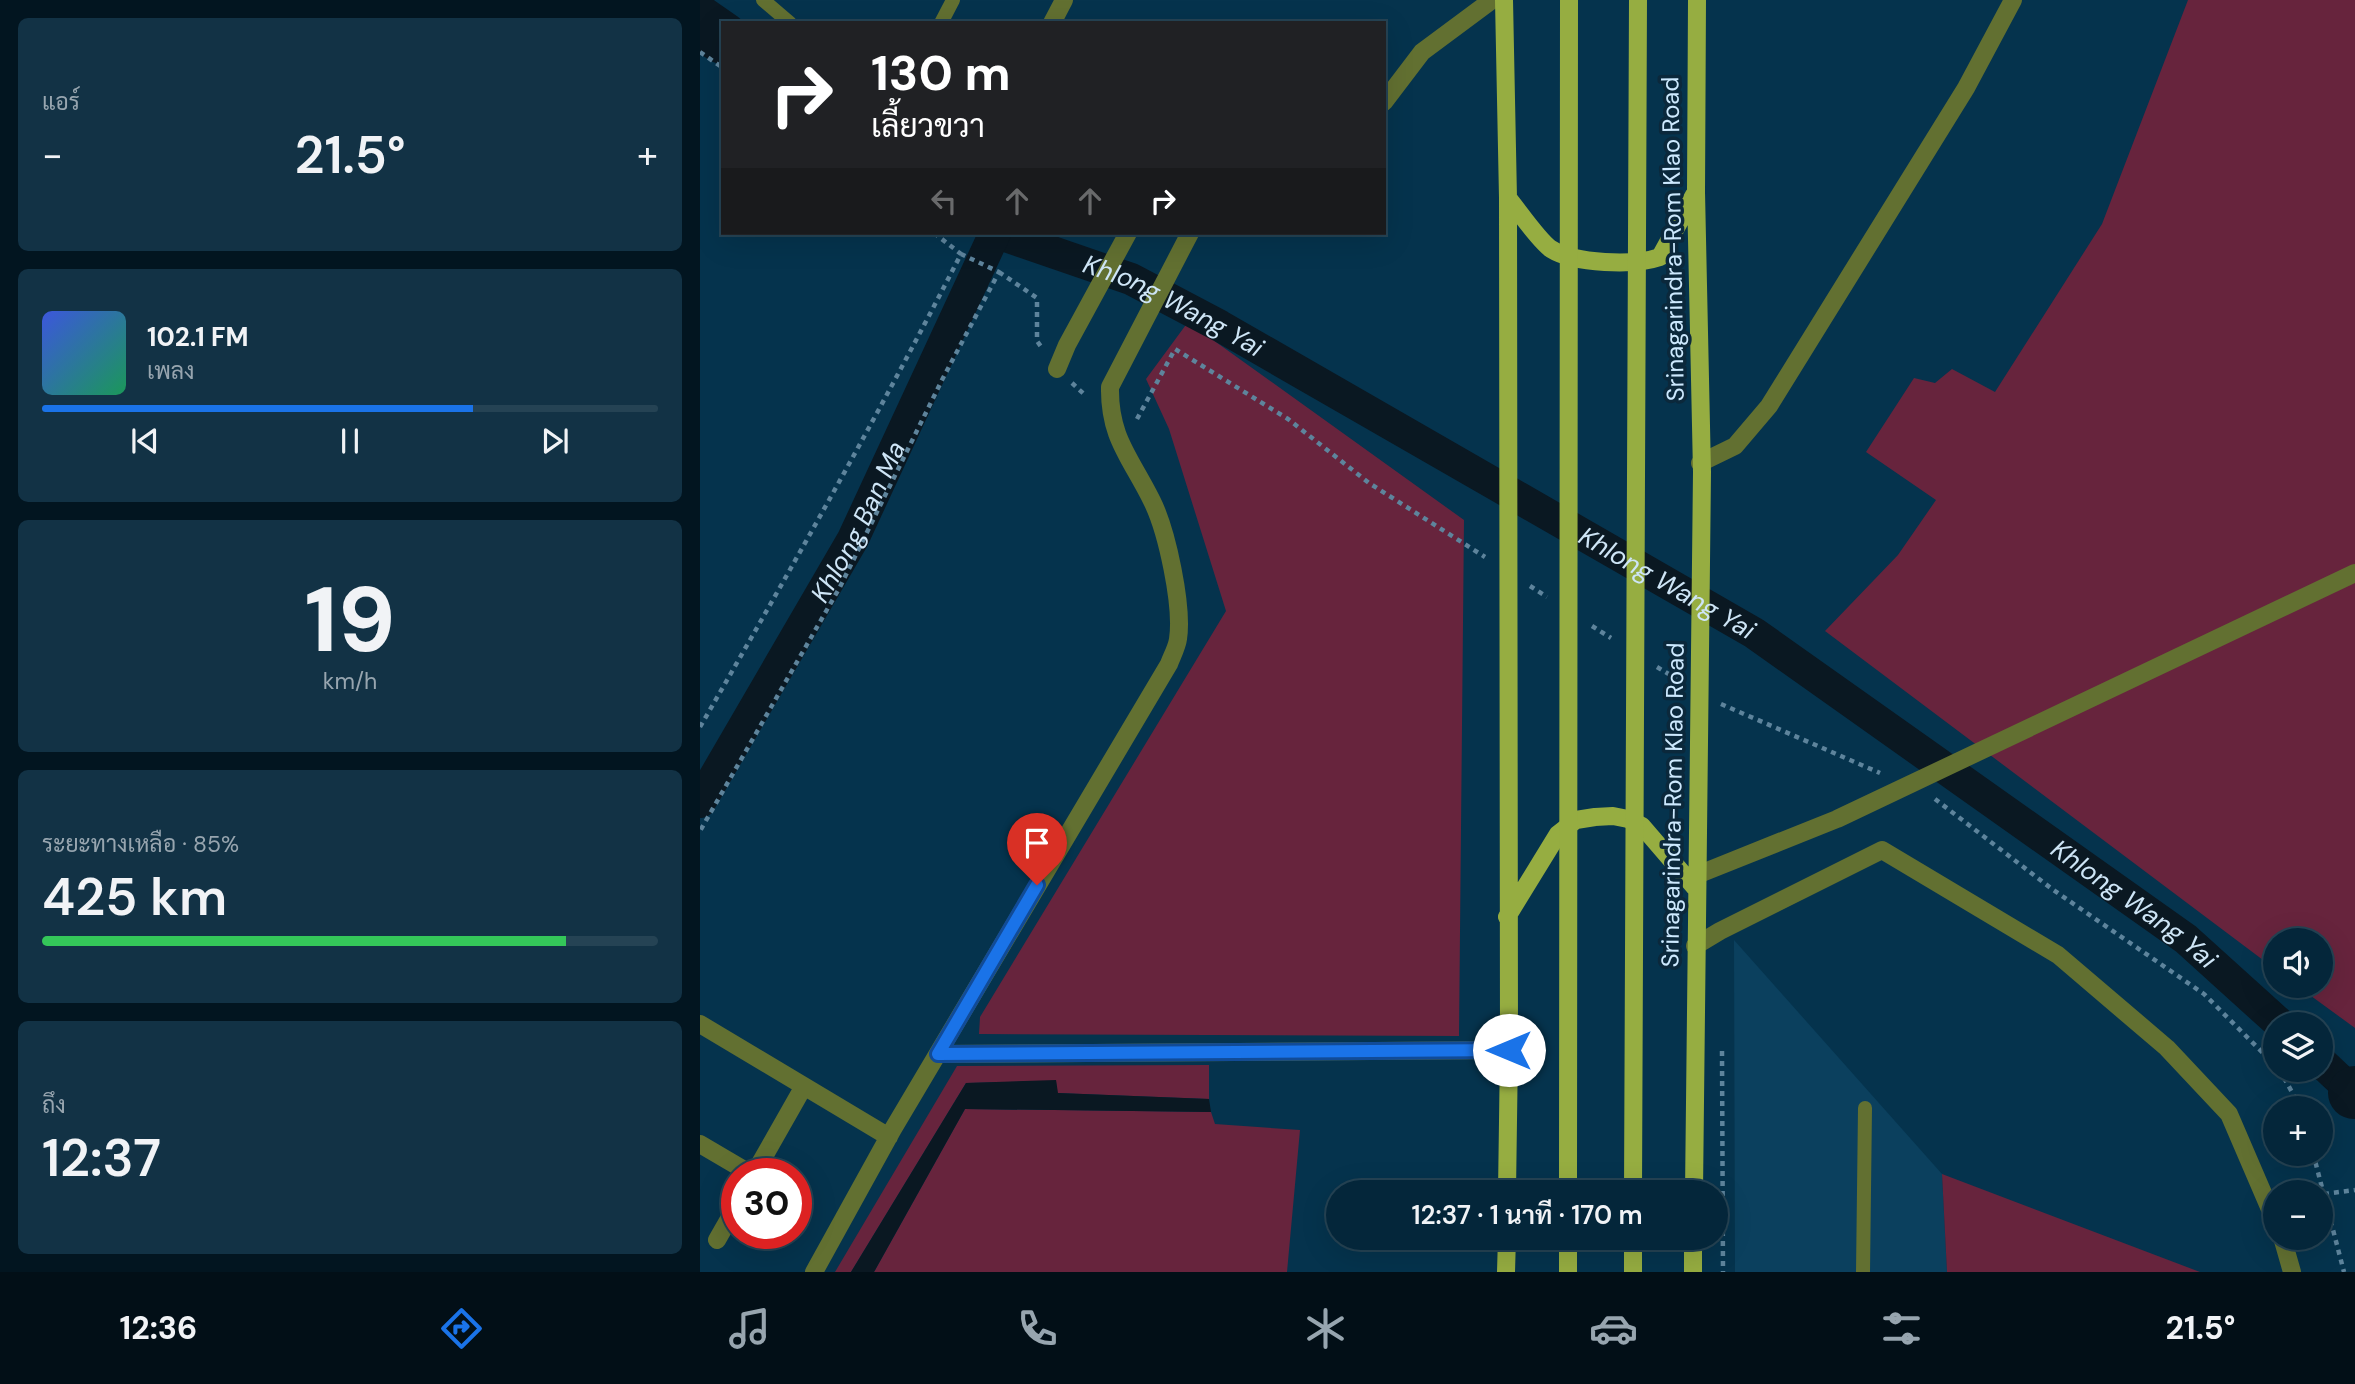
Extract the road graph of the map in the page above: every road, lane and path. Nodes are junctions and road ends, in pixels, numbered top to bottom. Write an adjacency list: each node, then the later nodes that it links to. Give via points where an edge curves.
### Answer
1 (763, 0): 10 (lane)
2 (953, 0): 12 (lane)
3 (1065, 0): 13 (street)
4 (1492, 0): 16 (street, via 1422,52)
5 (1504, 0): 18 (main road)
6 (1569, 0): 53 (main road, bridge)
7 (1638, 0): 54 (main road, Srinagarindra-Rom Klao Road, bridge)
8 (1697, 0): 17 (main road, Srinagarindra-Rom Klao Road)
9 (2013, 0): 25 (street, via 1966,89 1769,406 1735,446)
10 (780, 5): 11 (lane)
11 (789, 21)
12 (942, 21)
13 (1053, 21)
14 (700, 52): 15 (path)
15 (721, 67)
16 (1386, 99)
17 (1696, 192): 18 (main road, via 1668,246 1660,257 1647,262 1609,263 1550,248); 25 (main road, Srinagarindra-Rom Klao Road)
18 (1508, 198): 40 (main road)
19 (937, 235): 22 (path)
20 (1127, 235): 24 (street)
21 (1189, 235): 45 (street, via 1111,387 1110,411 1127,458 1153,503 1173,571 1178,641 1169,664)
22 (961, 254): 35 (path, via 810,536); 38 (path, via 999,272 840,587)
23 (1175, 349): 26 (path, via 1288,419 1370,483)
24 (1057, 369)
25 (1701, 467): 39 (main road, Srinagarindra-Rom Klao Road)
26 (1495, 563)
27 (2355, 573): 39 (street)
28 (1529, 585): 29 (path)
29 (1552, 600)
30 (1586, 622): 31 (path)
31 (1621, 644)
32 (1655, 666): 33 (path)
33 (1688, 685)
34 (1720, 703): 36 (path)
35 (700, 727)
36 (1881, 774)
37 (1930, 795): 44 (path, via 2052,889 2204,995)
38 (700, 831)
39 (1697, 883): 40 (main road, via 1642,826 1613,816 1576,820 1558,834); 41 (main road, Srinagarindra-Rom Klao Road)
40 (1507, 917): 43 (main road)
41 (1695, 946): 55 (main road, Srinagarindra-Rom Klao Road); 57 (street, via 1882,850 2058,955 2167,1048 2229,1114)
42 (700, 1024): 46 (street)
43 (1509, 1050): 45 (street); 52 (main road)
44 (2263, 1053)
45 (938, 1054): 48 (street)
46 (804, 1086): 48 (street); 51 (street)
47 (1865, 1108): 72 (lane)
48 (889, 1137): 67 (street)
49 (700, 1144): 50 (street)
50 (725, 1158)
51 (762, 1158)
52 (1507, 1180)
53 (1568, 1180)
54 (1633, 1180)
55 (1693, 1180)
56 (2355, 1190): 58 (path)
57 (2263, 1193)
58 (2333, 1193)
59 (2333, 1229): 74 (path)
60 (721, 1233): 61 (street)
61 (717, 1240)
62 (1507, 1250): 68 (main road)
63 (1568, 1250): 69 (main road)
64 (1633, 1250): 70 (main road)
65 (1693, 1250): 71 (main road)
66 (2286, 1250): 73 (street)
67 (814, 1272)
68 (1506, 1272)
69 (1568, 1272)
70 (1633, 1272)
71 (1693, 1272)
72 (1863, 1272)
73 (2292, 1272)
74 (2344, 1272)

